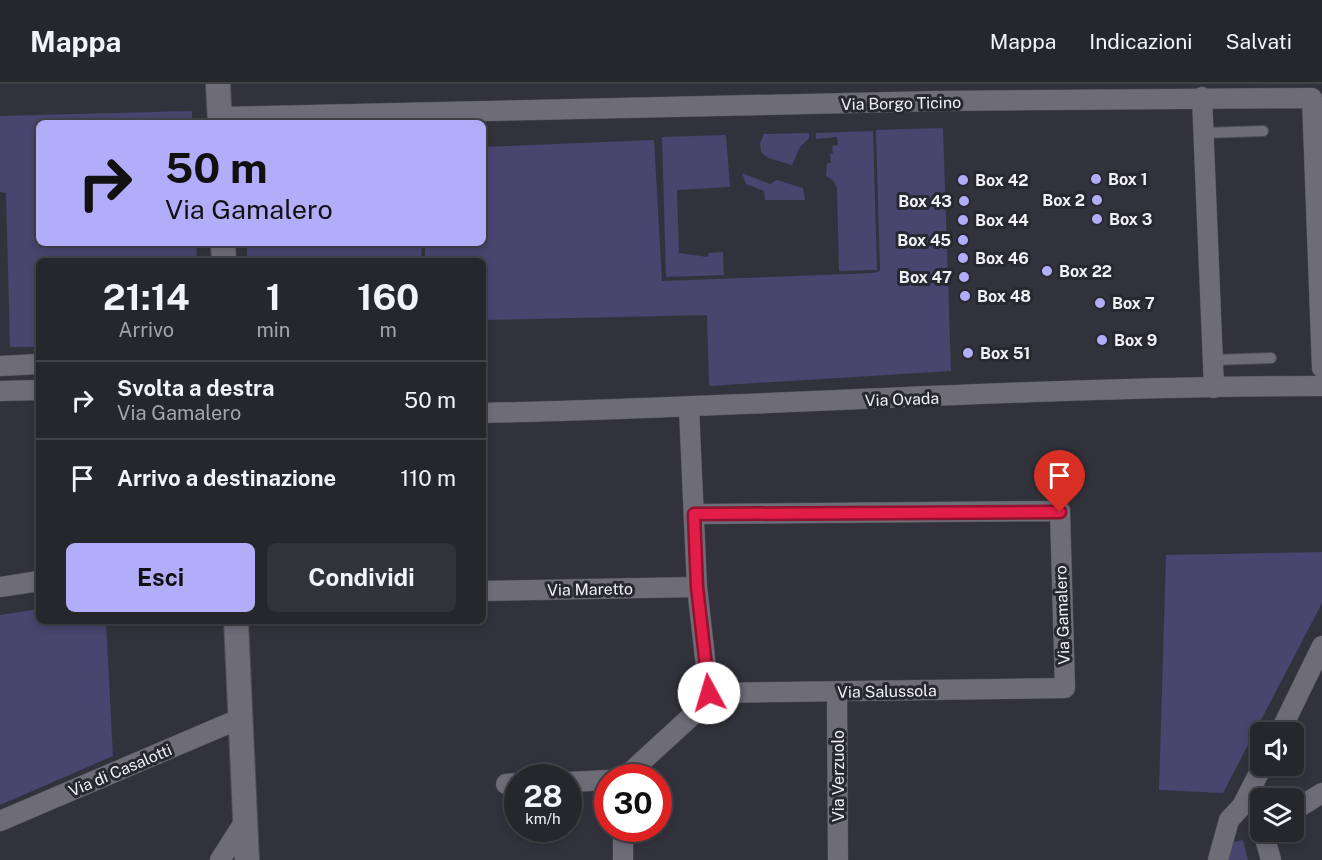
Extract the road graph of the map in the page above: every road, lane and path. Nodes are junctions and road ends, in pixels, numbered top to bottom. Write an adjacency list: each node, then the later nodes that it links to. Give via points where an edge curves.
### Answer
1 (218, 84): 3 (street)
2 (1202, 98): 3 (street, Via Borgo Ticino); 5 (street); 10 (street, Via Borgo Ticino, via 1312,98)
3 (220, 120)
4 (1263, 131): 5 (lane)
5 (1203, 133): 7 (street)
6 (1270, 358): 7 (lane)
7 (1212, 360): 12 (street)
8 (36, 364): 9 (street)
9 (0, 366)
10 (1322, 368)
11 (1322, 386): 12 (street, Via Ovada)
12 (1214, 388): 15 (street, Via Ovada)
13 (36, 390): 14 (street)
14 (0, 391)
15 (689, 408): 16 (street, Via Ovada); 17 (street)
16 (486, 413)
17 (694, 514): 20 (street); 24 (street, Via Gamalero, via 1060,512)
18 (36, 581): 19 (street)
19 (0, 587)
20 (697, 587): 21 (street, Via Maretto); 26 (street)
21 (486, 591)
22 (237, 624): 27 (street)
23 (1322, 646): 28 (street)
24 (1065, 688): 25 (street, Via Salussola)
25 (837, 692): 26 (street, Via Salussola); 42 (street, Via Verzuolo)
26 (709, 693): 29 (street, via 696,712)
27 (239, 718): 35 (street); 36 (street, Via di Casalotti)
28 (1285, 722)
29 (639, 764)
30 (1257, 776): 33 (street)
31 (1322, 793): 32 (street)
32 (1304, 804)
33 (1242, 806): 34 (street); 43 (street, via 1228,820)
34 (1250, 815)
35 (245, 820): 39 (street); 40 (street)
36 (0, 821)
37 (623, 842): 41 (street)
38 (1267, 842): 44 (street)
39 (220, 860)
40 (247, 860)
41 (623, 860)
42 (838, 860)
43 (1218, 860)
44 (1271, 860)

